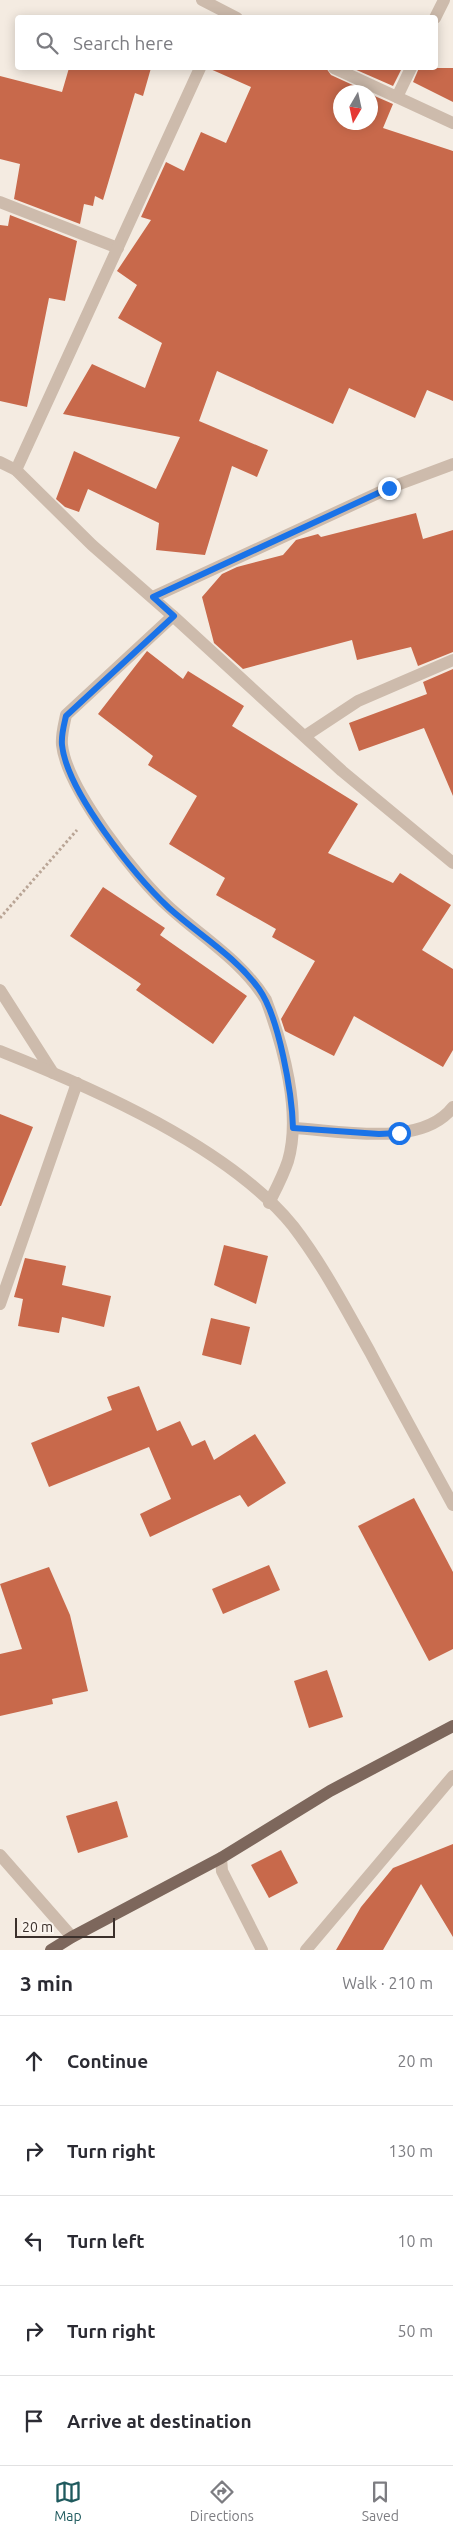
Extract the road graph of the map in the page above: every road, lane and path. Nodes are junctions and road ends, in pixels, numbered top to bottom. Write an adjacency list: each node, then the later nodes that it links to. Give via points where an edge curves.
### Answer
1 (202, 0): 3 (street)
2 (444, 0): 4 (street)
3 (224, 14)
4 (436, 15)
5 (199, 70): 11 (street)
6 (338, 70): 8 (street)
7 (410, 70): 8 (street)
8 (397, 97): 9 (street)
9 (453, 123)
10 (0, 202): 11 (street)
11 (118, 248): 14 (street)
12 (0, 462): 14 (street)
13 (453, 464): 15 (street, via 389,488)
14 (16, 470): 15 (street, via 92,544)
15 (153, 597): 16 (street)
16 (174, 616): 18 (street); 19 (street, via 66,716 62,746 76,784)
17 (453, 660): 18 (street, via 358,701)
18 (305, 736): 20 (street)
19 (93, 813): 21 (path); 27 (street, via 132,867 169,907 223,951 258,988 270,1012 281,1052 292,1103)
20 (453, 863)
21 (0, 918)
22 (0, 990): 24 (street)
23 (0, 1051): 24 (street)
24 (53, 1073): 25 (street)
25 (77, 1083): 28 (street, via 227,1165); 29 (street)
26 (453, 1107): 27 (street, via 435,1121 399,1133)
27 (293, 1128): 28 (street, via 288,1159)
28 (269, 1203): 30 (street, via 292,1226 321,1268)
29 (0, 1304)
30 (453, 1505)
31 (453, 1726): 34 (main road, via 330,1791)
32 (453, 1776): 38 (street)
33 (0, 1855): 35 (street)
34 (221, 1858): 35 (main road); 37 (street, via 222,1872)
35 (72, 1937): 36 (main road)
36 (51, 1950)
37 (262, 1950)
38 (306, 1950)

